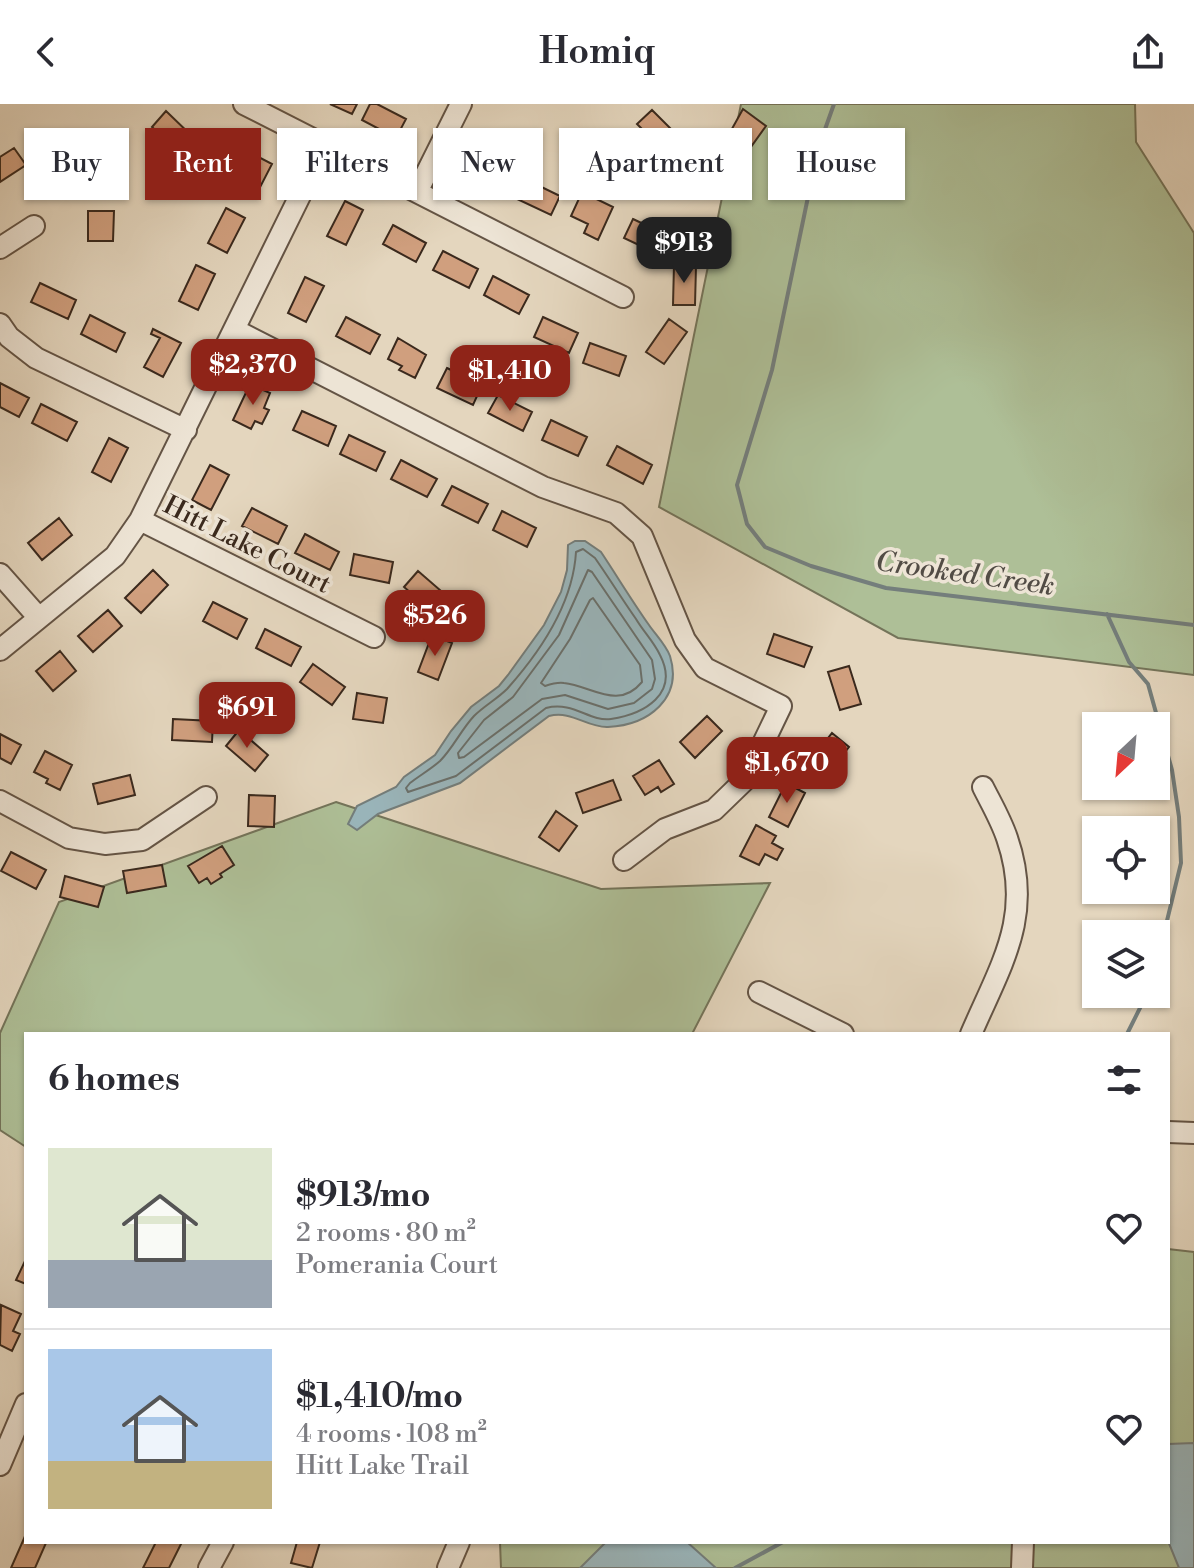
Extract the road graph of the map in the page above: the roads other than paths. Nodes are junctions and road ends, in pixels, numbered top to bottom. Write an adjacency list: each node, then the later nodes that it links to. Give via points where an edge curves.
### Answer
1 (244, 104): 3 (street)
2 (461, 104): 4 (street)
3 (291, 128)
4 (417, 192): 8 (street)
5 (298, 200): 10 (street)
6 (34, 226): 7 (street)
7 (0, 248)
8 (623, 297)
9 (0, 324): 11 (street, via 36,358)
10 (235, 330): 11 (street); 20 (street, via 543,487 616,513 642,536 685,640 705,668 781,706 746,779 714,810 665,829)
11 (186, 430): 12 (street)
12 (140, 520): 14 (street, via 115,556); 15 (street, Hitt Lake Court)
13 (0, 574): 14 (street)
14 (39, 618): 16 (street)
15 (374, 637)
16 (0, 650)
17 (983, 787): 23 (street, via 1007,837 1018,908 1013,936)
18 (206, 797): 19 (street, via 142,840 105,844 69,838)
19 (0, 801)
20 (624, 860)
21 (759, 992): 22 (street)
22 (839, 1032)
23 (972, 1032)
24 (1170, 1132): 25 (street)
25 (1194, 1133)
26 (24, 1409): 27 (street)
27 (0, 1465)
28 (222, 1544): 31 (street)
29 (458, 1544): 32 (street)
30 (1023, 1544): 33 (street)
31 (209, 1568)
32 (448, 1568)
33 (1022, 1568)

